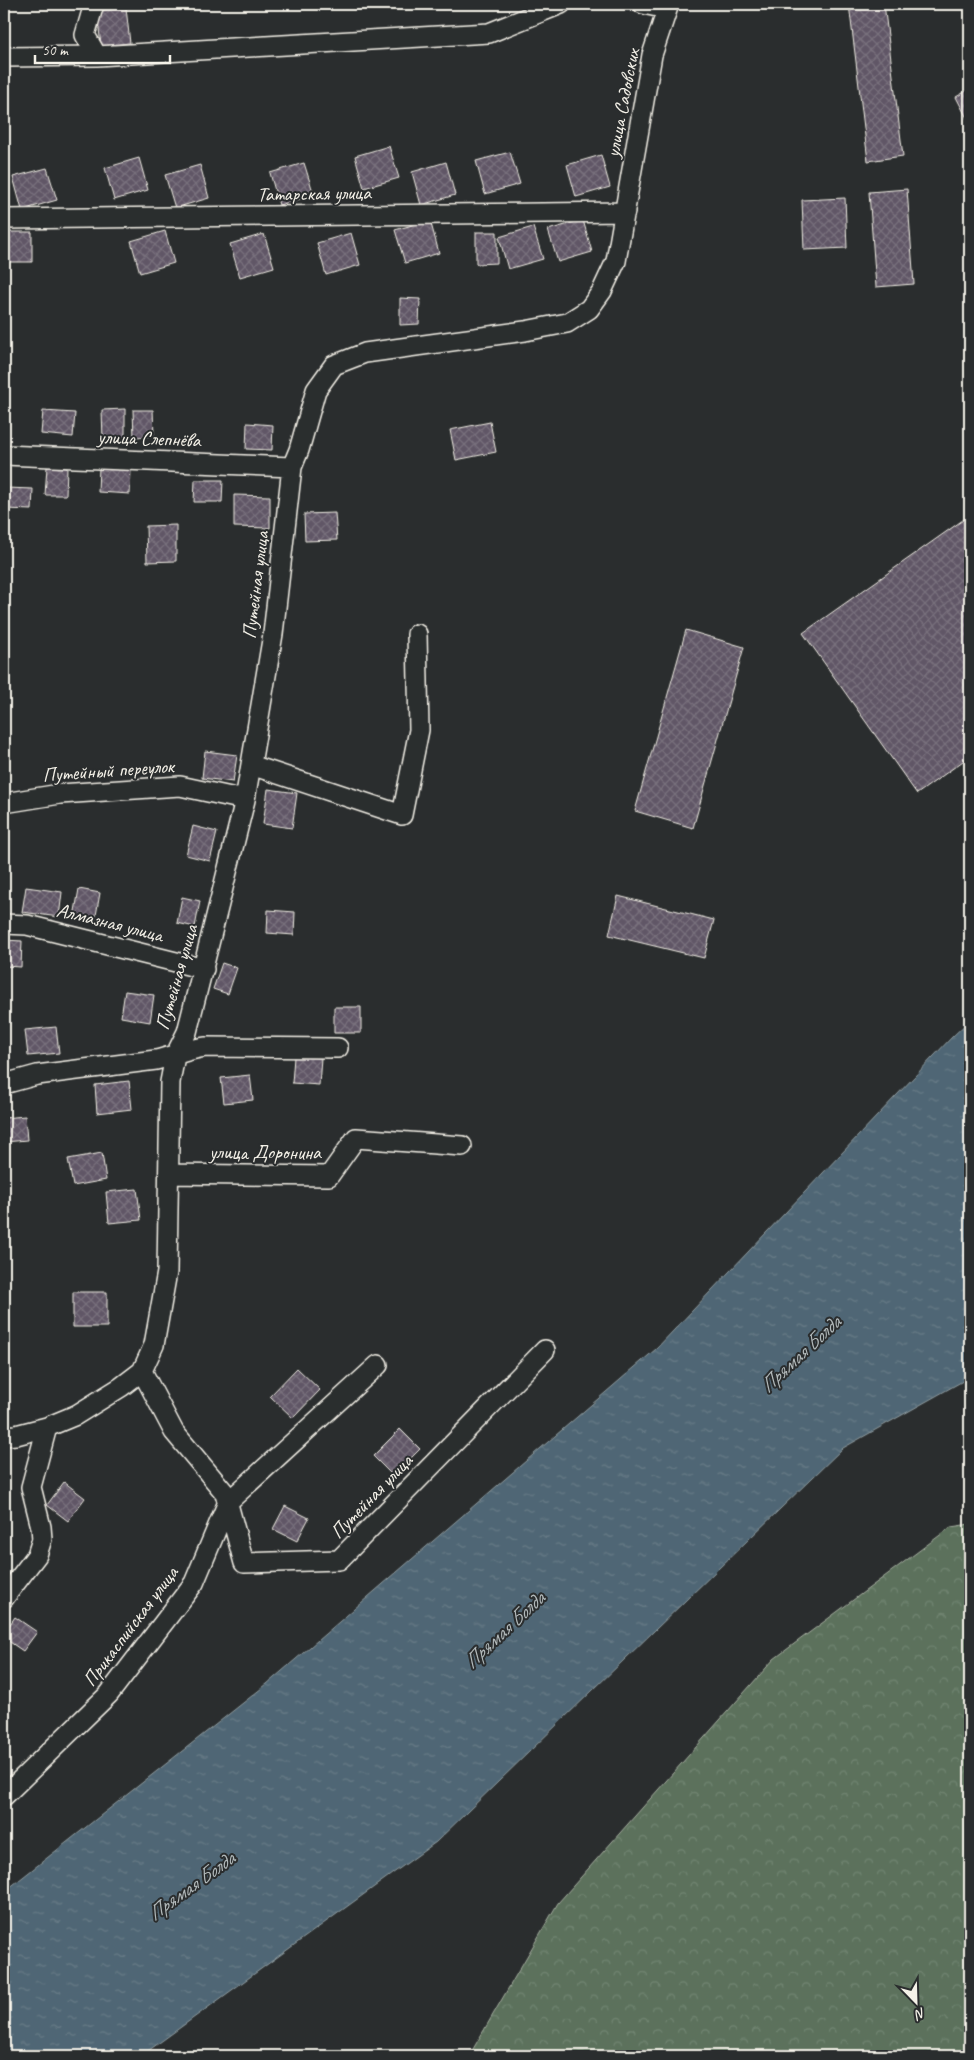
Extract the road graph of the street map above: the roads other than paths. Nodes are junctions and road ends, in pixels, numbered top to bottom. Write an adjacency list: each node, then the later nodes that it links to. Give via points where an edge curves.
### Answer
1 (94, 4): 5 (street, via 85,35)
2 (561, 4): 5 (street, via 489,33)
3 (643, 4): 4 (street)
4 (668, 6): 7 (street, улица Садовских, via 652,55)
5 (97, 56): 6 (street)
6 (4, 57)
7 (625, 212): 8 (street, Татарская улица); 10 (street, Путейная улица, via 616,261 602,291 589,309 567,322 525,331 365,353 334,365 316,390)
8 (4, 219)
9 (4, 455): 10 (street, улица Слепнёва)
10 (292, 466): 12 (street, Путейная улица, via 273,634)
11 (417, 634): 12 (street, via 419,730 402,815)
12 (251, 765): 13 (street, Путейная улица)
13 (245, 800): 14 (street, Путейный переулок, via 180,786 60,794); 16 (street, Путейная улица)
14 (4, 803)
15 (4, 924): 16 (street, Алмазная улица, via 27,925)
16 (204, 969): 18 (street, Путейная улица, via 187,1032)
17 (338, 1048): 18 (street, via 206,1046)
18 (174, 1056): 19 (street, via 37,1075); 21 (street, Путейная улица, via 170,1082)
19 (4, 1084)
20 (462, 1146): 21 (street, улица Доронина, via 356,1138 329,1176)
21 (170, 1174): 24 (street, Путейная улица, via 167,1272 154,1345)
22 (546, 1350): 27 (street, Путейная улица, via 339,1560 244,1563)
23 (378, 1365): 27 (street, Прикаспийская улица)
24 (142, 1371): 25 (street, via 76,1415); 27 (street, Путейная улица, via 174,1432 225,1493)
25 (47, 1426): 26 (street, via 16,1436); 28 (street, via 31,1487 42,1539 37,1555)
26 (4, 1436)
27 (228, 1502): 29 (street, Прикаспийская улица, via 194,1583 109,1694)
28 (4, 1598)
29 (4, 1796)

